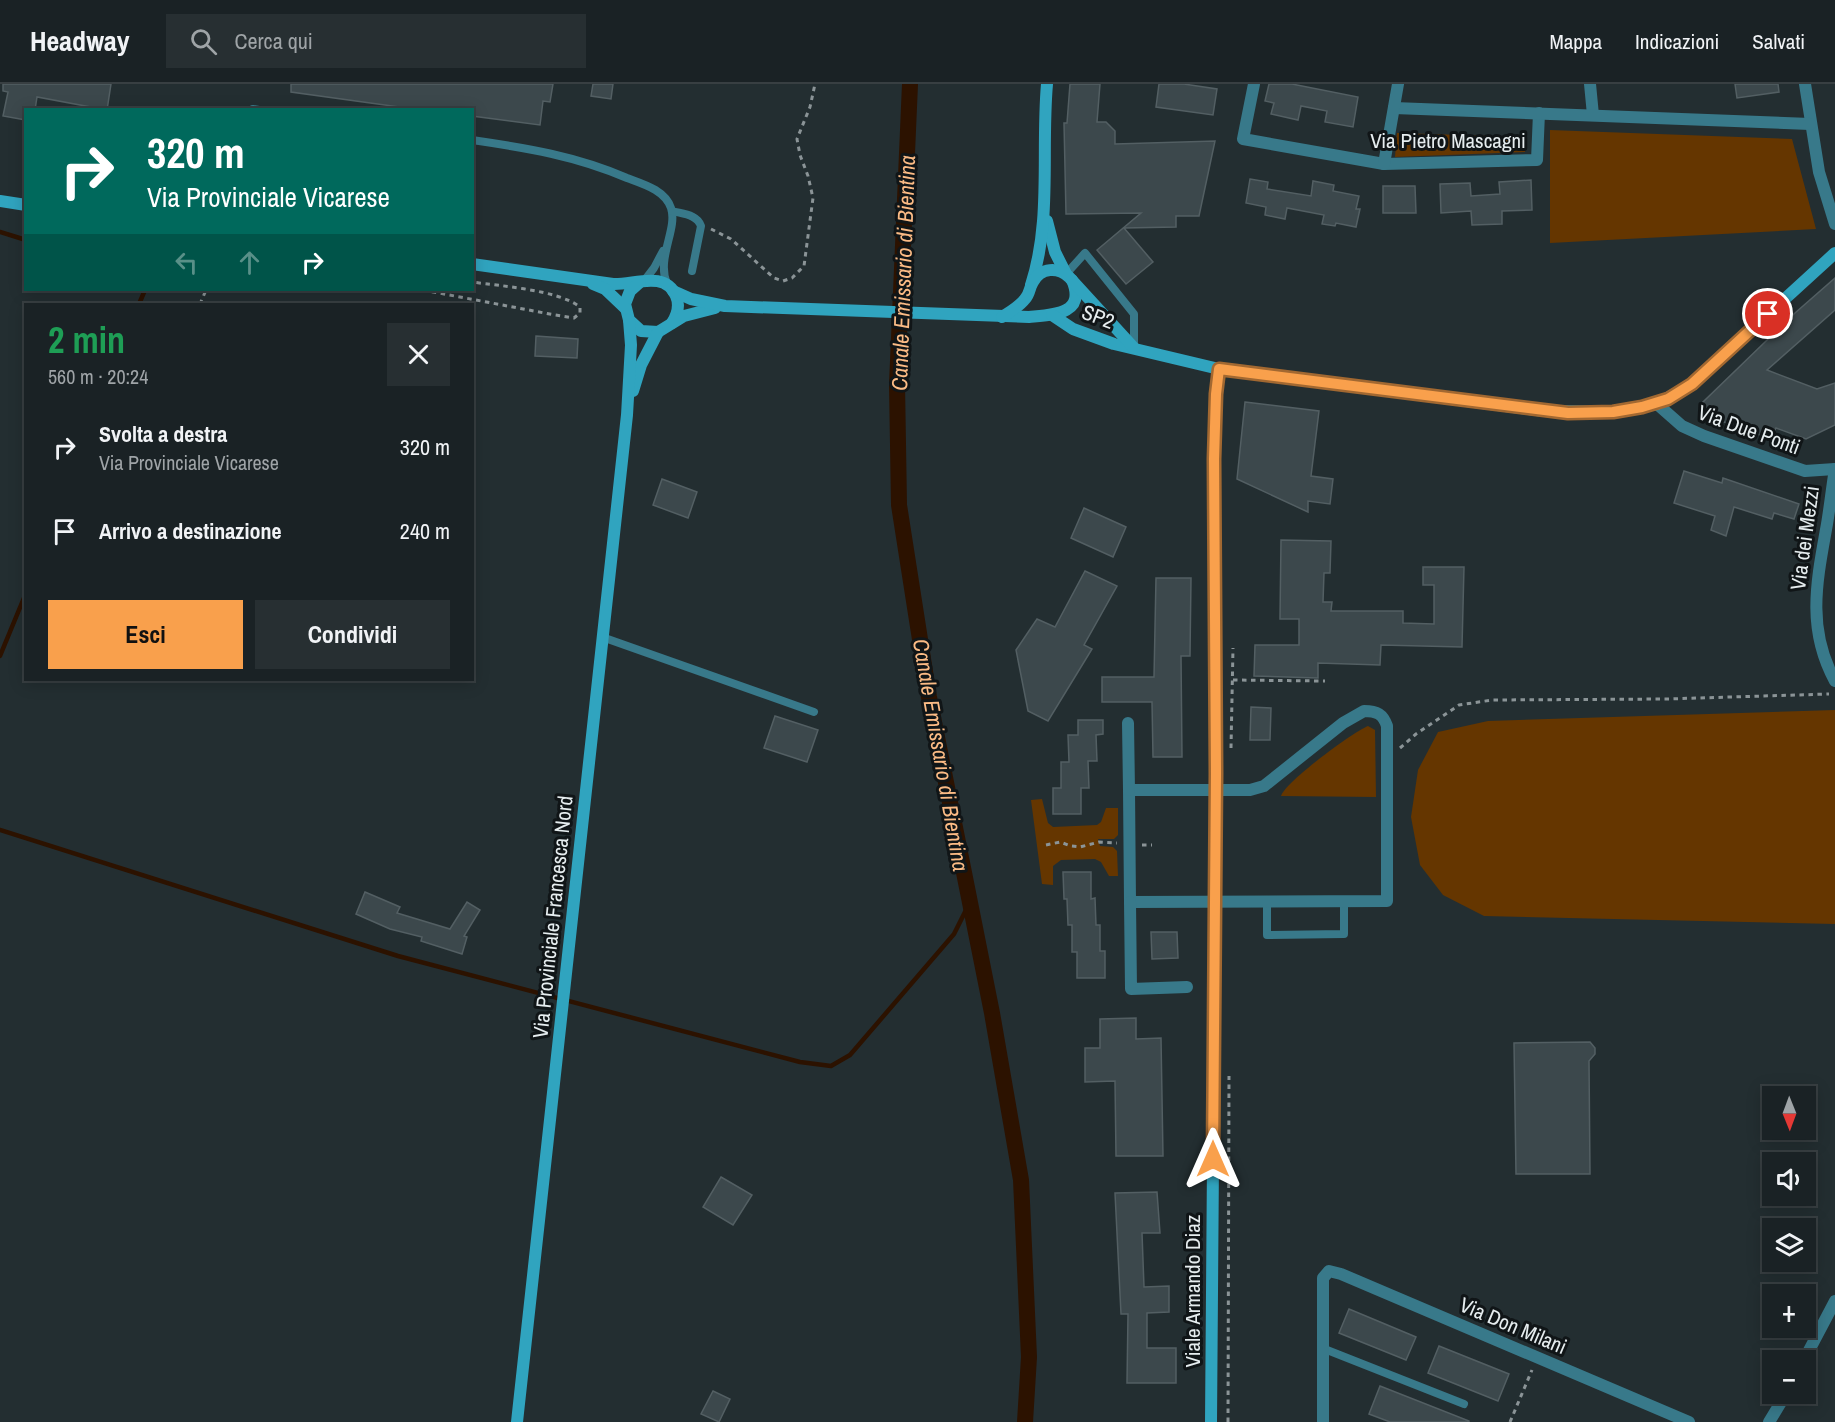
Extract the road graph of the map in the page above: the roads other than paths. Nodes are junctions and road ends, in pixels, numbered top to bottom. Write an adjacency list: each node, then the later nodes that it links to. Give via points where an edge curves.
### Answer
1 (1047, 84): 15 (main road)
2 (1254, 84): 11 (street, Via Pietro Mascagni, via 1243,139)
3 (1398, 84): 6 (street)
4 (1590, 84): 8 (street)
5 (1805, 84): 9 (street)
6 (1394, 108): 7 (street, Via Pietro Mascagni); 11 (street)
7 (1539, 113): 8 (street, Via Pietro Mascagni); 11 (street, Via Pietro Mascagni, via 1537,160)
8 (1593, 115): 9 (street, Via Pietro Mascagni)
9 (1810, 124): 16 (street, via 1818,172)
10 (474, 140): 14 (lane, via 578,159 655,190)
11 (1384, 164)
12 (0, 201): 13 (main road)
13 (24, 205)
14 (672, 211): 17 (lane); 20 (lane, via 698,219 701,226)
15 (1044, 211): 21 (main road, via 1051,239); 25 (main road, via 1039,260)
16 (1835, 224)
17 (667, 241): 23 (lane); 24 (lane, via 664,269)
18 (1835, 253): 34 (main road, SP2, via 1692,384)
19 (474, 264): 22 (main road)
20 (692, 271)
21 (1069, 277): 25 (main road, via 1061,271 1049,270 1038,275); 28 (main road, via 1075,287 1074,301 1065,312); 32 (main road, SP2); 32 (lane, via 1085,253 1134,314)
22 (581, 279): 23 (main road, via 613,284); 27 (main road, via 604,290)
23 (642, 281): 24 (main road, via 659,281); 27 (main road, via 626,297)
24 (671, 288): 26 (main road, via 691,299); 30 (main road, via 678,302)
25 (1030, 288): 28 (main road, via 1034,306); 29 (main road, via 1018,307)
26 (725, 306): 29 (main road); 30 (main road, via 696,312)
27 (627, 314): 31 (main road, via 641,331); 35 (main road, via 632,345)
28 (1048, 315): 29 (main road); 32 (main road, SP2, via 1085,334)
29 (1001, 317)
30 (672, 323): 31 (main road)
31 (658, 332): 35 (main road, via 638,375)
32 (1134, 348): 33 (main road, SP2)
33 (1219, 369): 34 (main road, SP2, via 1544,411 1613,412); 42 (main road, Viale Armando Diaz, via 1214,459)
34 (1657, 404): 36 (street, Via Due Ponti, via 1682,426 1704,436 1805,471)
35 (627, 415): 37 (main road, Via Provinciale Francesca Nord)
36 (1835, 469): 38 (street, Via dei Mezzi, via 1815,609 1816,630)
37 (602, 637): 39 (lane); 53 (main road, Via Provinciale Francesca Nord)
38 (1835, 681)
39 (814, 712)
40 (1128, 723): 41 (street)
41 (1129, 789): 42 (street); 43 (street)
42 (1216, 789): 44 (main road, Viale Armando Diaz); 46 (street, via 1250,790 1264,786 1343,723 1364,711 1377,712 1387,726 1387,902)
43 (1130, 902): 44 (street); 47 (street, via 1131,988)
44 (1215, 902): 45 (street); 54 (main road, Viale Armando Diaz)
45 (1267, 902): 46 (street); 46 (lane, via 1267,935 1344,934)
46 (1344, 902)
47 (1187, 987)
48 (1835, 1300): 50 (street)
49 (1322, 1348): 51 (lane); 55 (street); 56 (street, Via Don Milani, via 1323,1278 1329,1271)
50 (1809, 1350)
51 (1464, 1404)
52 (1780, 1404): 57 (street)
53 (517, 1422)
54 (1211, 1422)
55 (1324, 1422)
56 (1689, 1422)
57 (1769, 1422)

